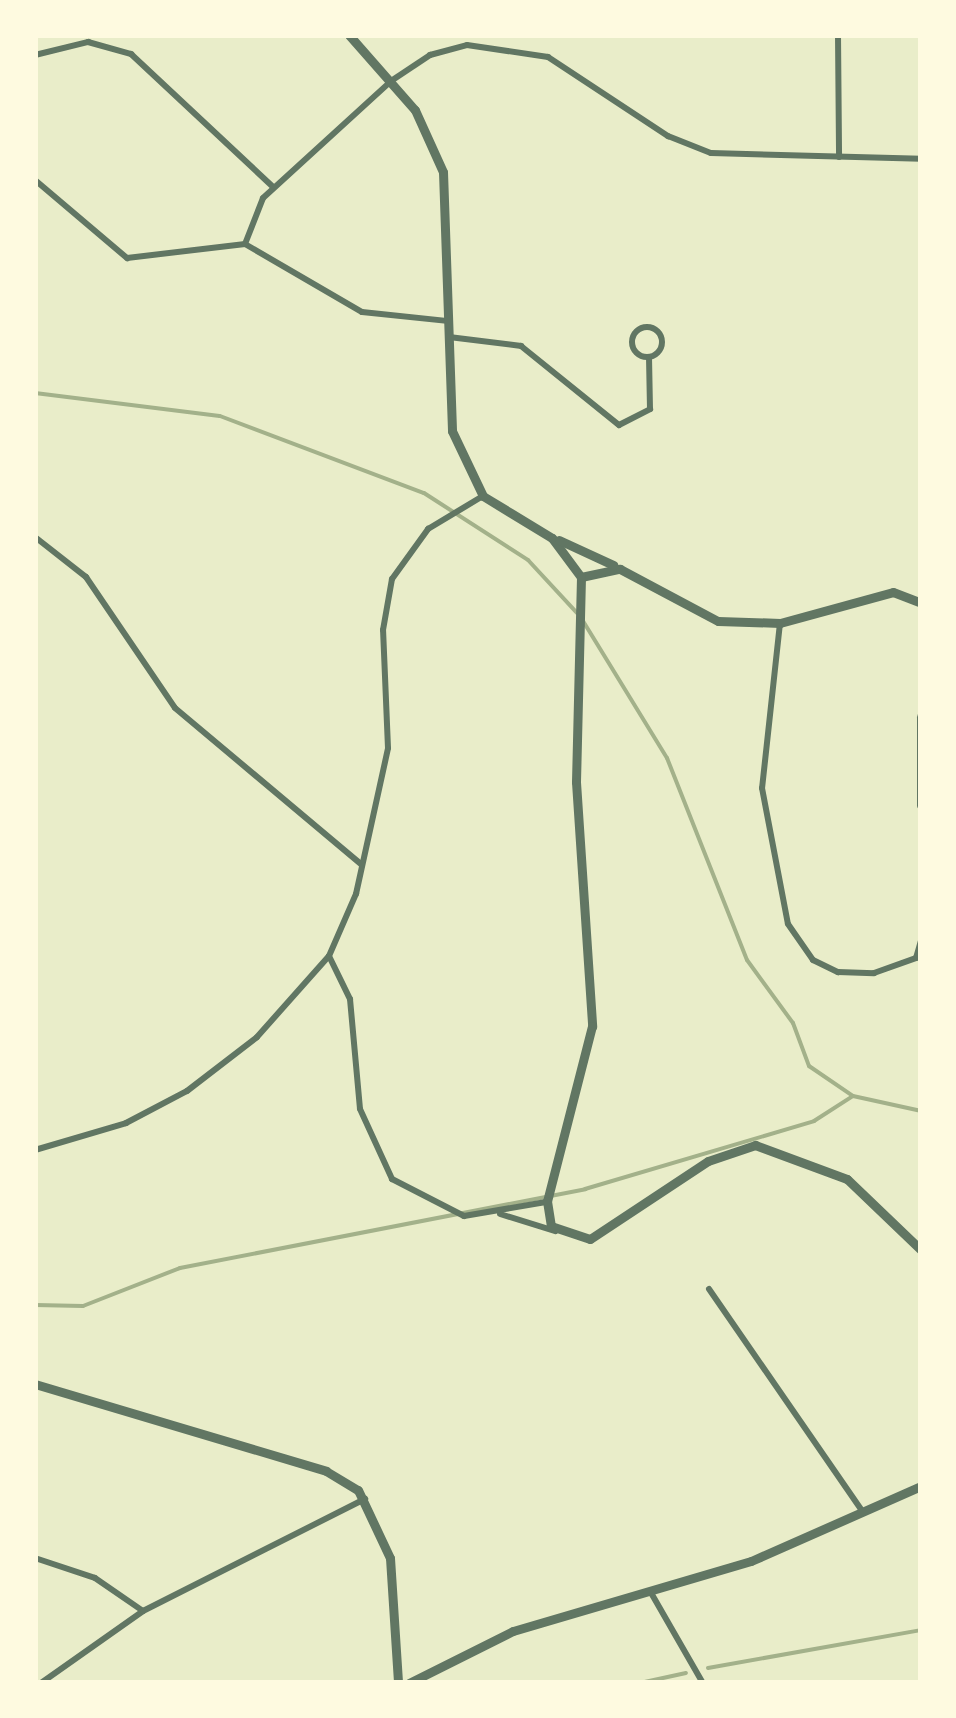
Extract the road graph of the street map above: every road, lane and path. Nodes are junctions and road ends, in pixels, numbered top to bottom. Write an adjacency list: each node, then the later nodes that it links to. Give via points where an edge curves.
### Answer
1 (349, 35): 4 (street)
2 (838, 35): 5 (street)
3 (35, 55): 8 (street, via 88,42 130,54)
4 (391, 81): 5 (street, via 443,50 508,46 560,62 695,148); 8 (street); 10 (street, via 444,172)
5 (838, 157): 6 (street)
6 (921, 159)
7 (35, 180): 9 (street, via 127,258)
8 (274, 187): 9 (street)
9 (245, 244): 10 (street, via 362,312)
10 (448, 321): 11 (street)
11 (448, 337): 12 (street, via 521,346 619,425 650,409); 13 (street, via 452,432)
12 (649, 357): 12 (street, via 662,340 644,328 633,348)
13 (483, 496): 15 (street); 22 (street, via 428,529 392,578 383,630 388,748)
14 (35, 537): 22 (street, via 86,578 175,708)
15 (552, 538): 16 (street); 17 (street)
16 (620, 569): 17 (street); 19 (street, via 718,622)
17 (580, 577): 27 (street, via 576,745 592,1026)
18 (921, 604): 19 (street, via 892,592)
19 (780, 623): 25 (street, via 762,788 788,924 812,960 838,972 874,973)
20 (921, 717): 21 (street)
21 (921, 806)
22 (363, 866): 24 (street)
23 (921, 940): 25 (street)
24 (329, 956): 26 (street, via 257,1037 188,1091 126,1123); 28 (street, via 350,998 360,1109 379,1159 425,1202 464,1216)
25 (918, 960)
26 (35, 1150)
27 (548, 1201): 28 (street); 29 (street)
28 (498, 1214): 29 (street)
29 (557, 1232): 30 (street, via 580,1241 600,1236 708,1161 755,1146 847,1179)
30 (921, 1250)
31 (710, 1289): 35 (street)
32 (35, 1384): 34 (street, via 326,1471)
33 (921, 1486): 35 (street)
34 (366, 1498): 38 (street); 40 (street, via 396,1590)
35 (863, 1512): 37 (street, via 780,1551)
36 (35, 1558): 38 (street, via 95,1578)
37 (650, 1591): 41 (street, via 512,1631); 42 (street)
38 (142, 1611): 39 (street)
39 (40, 1683)
40 (398, 1683)
41 (409, 1683)
42 (703, 1683)

